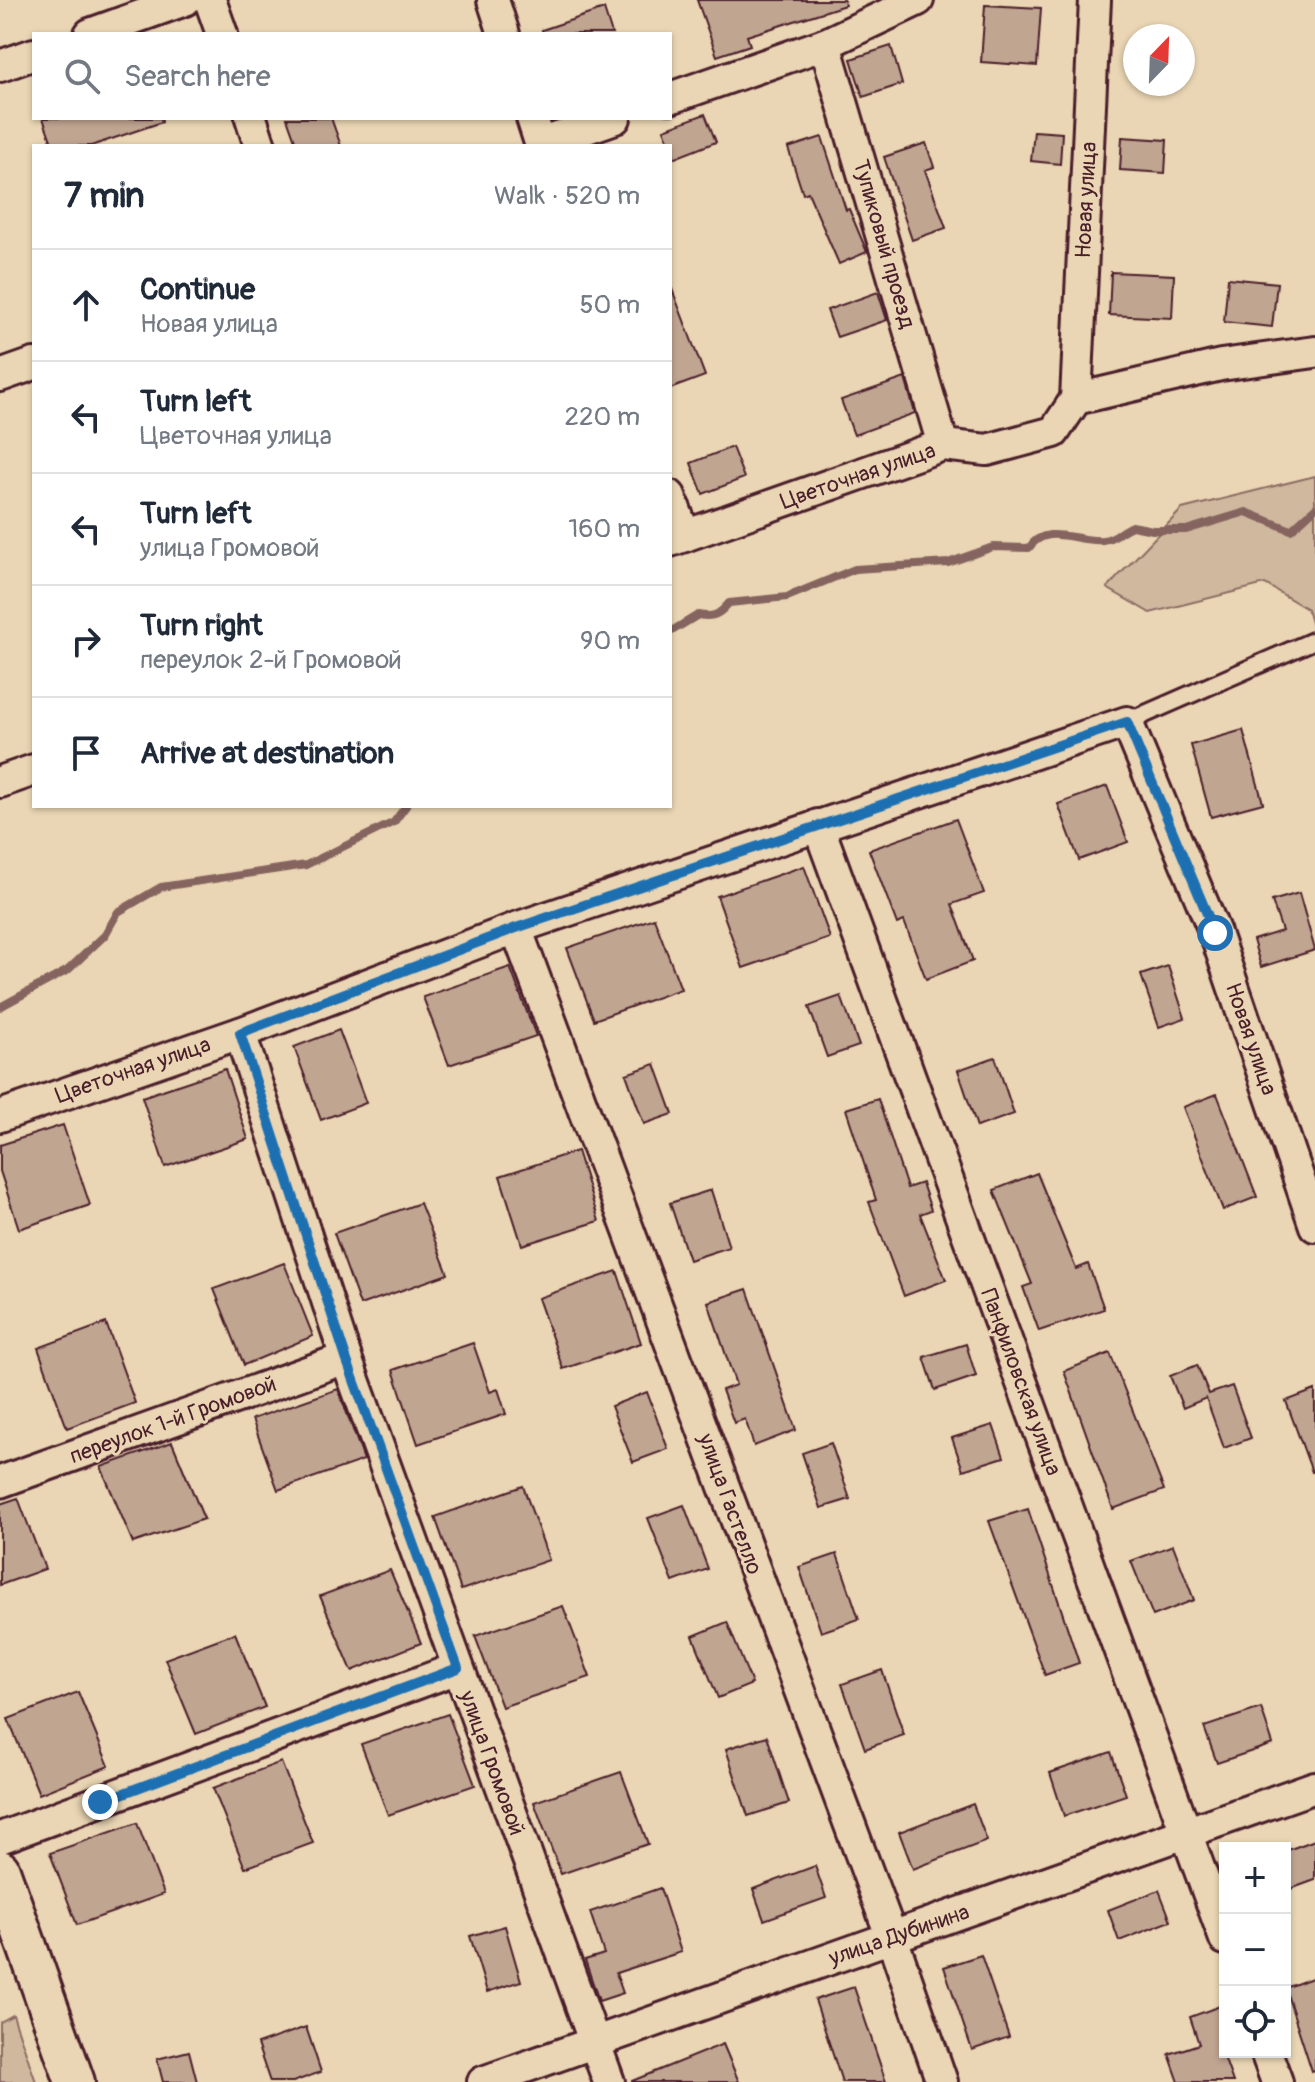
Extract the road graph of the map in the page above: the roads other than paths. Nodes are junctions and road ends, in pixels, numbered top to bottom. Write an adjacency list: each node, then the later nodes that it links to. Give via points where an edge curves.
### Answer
1 (185, 0): 6 (street)
2 (210, 0): 7 (street)
3 (493, 0): 8 (street)
4 (918, 0): 9 (street)
5 (1095, 0): 20 (street, Новая улица)
6 (96, 32)
7 (221, 32)
8 (503, 32)
9 (825, 44): 12 (street); 21 (street, Тупиковый проезд)
10 (32, 55): 11 (street)
11 (0, 66)
12 (672, 97)
13 (252, 120): 16 (street)
14 (606, 120): 15 (street)
15 (538, 136)
16 (259, 144)
17 (1315, 352): 20 (street, via 1221,365)
18 (32, 365): 19 (street)
19 (0, 376)
20 (1076, 399): 21 (street, Цветочная улица, via 1054,432 987,450)
21 (943, 445): 23 (street, Цветочная улица)
22 (672, 508): 23 (street)
23 (677, 538)
24 (1315, 640): 25 (lane)
25 (1127, 722): 28 (street, Цветочная улица); 32 (street, Новая улица, via 1215,933)
26 (32, 771): 27 (street)
27 (0, 782)
28 (818, 825): 29 (street, Цветочная улица); 37 (street, Панфиловская улица)
29 (516, 928): 30 (street, Цветочная улица); 41 (street, улица Гастелло)
30 (240, 1033): 31 (street, Цветочная улица); 33 (street, улица Громовой)
31 (0, 1116)
32 (1315, 1226)
33 (346, 1358): 34 (street, переулок 1-й Громовой); 35 (street, улица Громовой)
34 (0, 1482)
35 (458, 1668): 38 (street); 42 (street, улица Громовой)
36 (1315, 1787): 37 (street, улица Дубинина)
37 (1186, 1833): 40 (street, Панфиловская улица); 41 (street, улица Дубинина)
38 (0, 1838)
39 (0, 1870): 44 (street)
40 (1219, 1923)
41 (892, 1938): 42 (street, улица Дубинина); 47 (street, улица Гастелло)
42 (593, 2040): 45 (street, улица Дубинина); 46 (street, улица Громовой)
43 (1268, 2058): 48 (street)
44 (75, 2082)
45 (483, 2082)
46 (609, 2082)
47 (942, 2082)
48 (1277, 2082)

